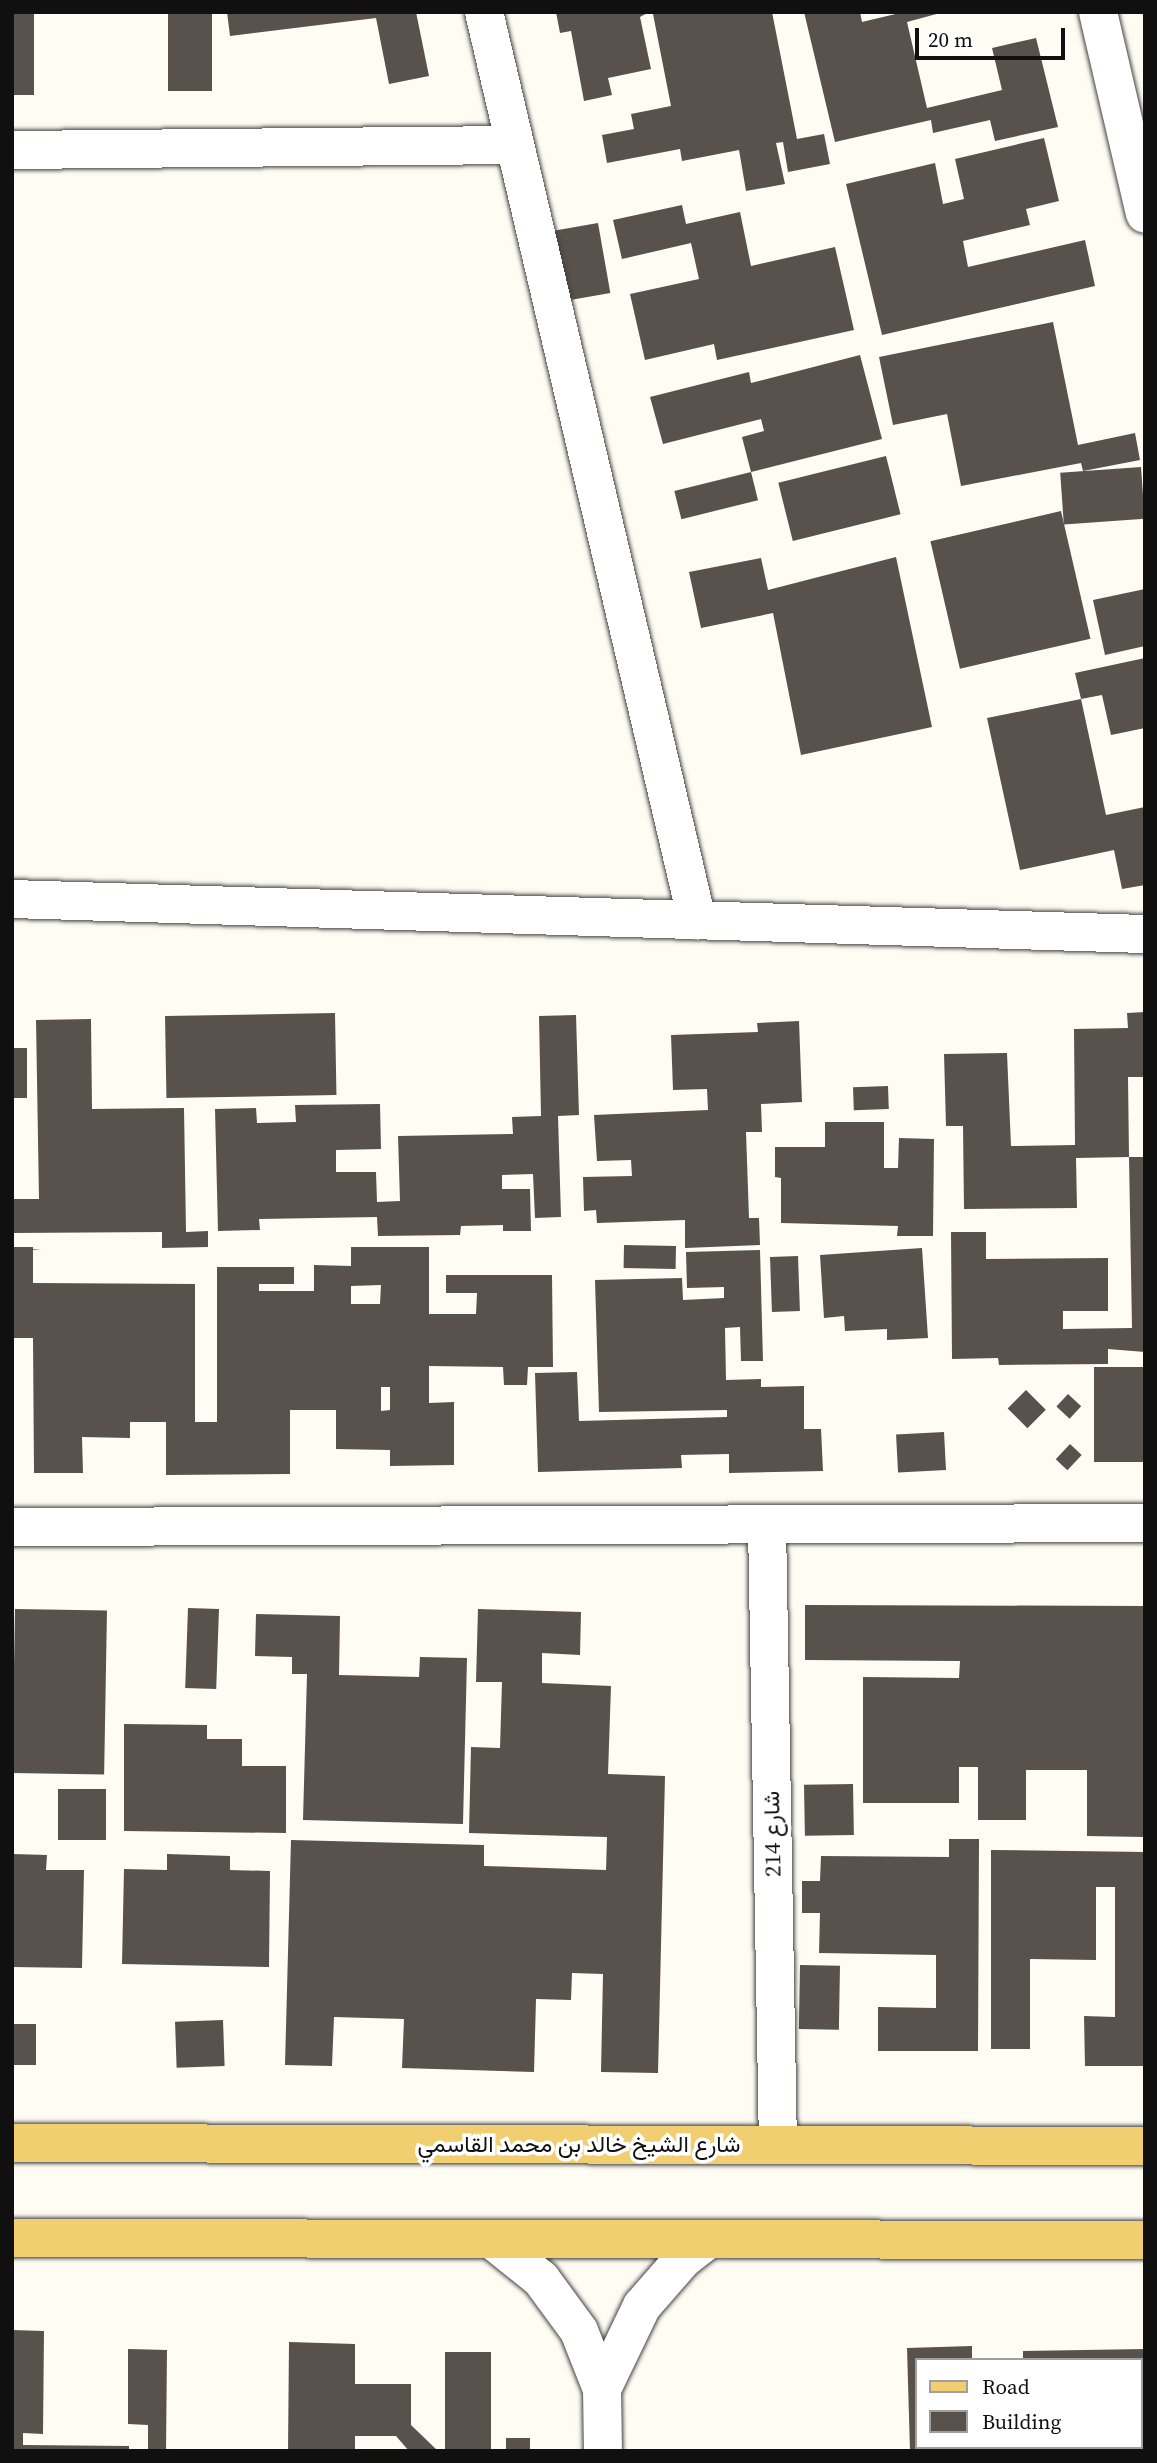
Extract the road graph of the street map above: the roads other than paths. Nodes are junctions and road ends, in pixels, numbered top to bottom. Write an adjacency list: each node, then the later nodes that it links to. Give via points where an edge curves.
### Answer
1 (484, 12): 3 (street)
2 (1098, 12): 5 (street)
3 (515, 145): 4 (street); 7 (street)
4 (12, 150)
5 (1145, 214)
6 (12, 899): 7 (street)
7 (696, 920): 8 (street)
8 (1145, 934)
9 (1145, 1523): 10 (street)
10 (767, 1524): 11 (street); 13 (street, 214 شارع)
11 (12, 1527)
12 (12, 2143): 13 (main road, شارع الشيخ خالد بن محمد القاسمي)
13 (778, 2145): 14 (main road, شارع الشيخ خالد بن محمد القاسمي)
14 (1145, 2146)
15 (12, 2238): 16 (main road)
16 (491, 2239): 17 (main road); 19 (street, via 518,2258 562,2304 593,2359)
17 (707, 2240): 18 (main road); 19 (street, via 683,2259 642,2306)
18 (1145, 2240)
19 (602, 2389): 20 (street)
20 (603, 2451)

